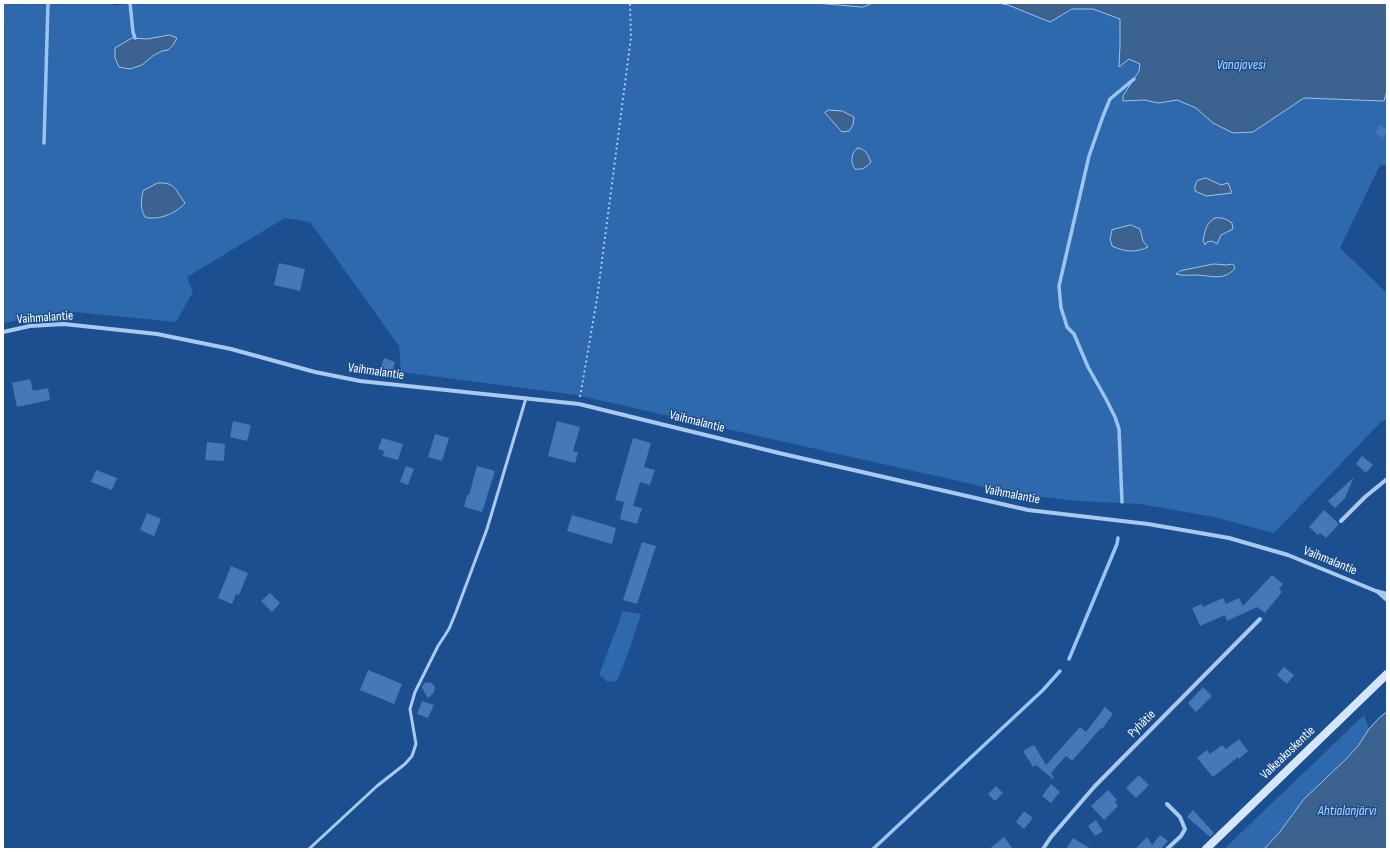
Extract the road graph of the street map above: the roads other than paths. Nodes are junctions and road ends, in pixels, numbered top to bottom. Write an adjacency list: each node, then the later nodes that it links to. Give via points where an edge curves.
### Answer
1 (3, 332): 2 (street, Vaihmalantie, via 30,326 64,324 157,334 231,349 314,372 360,381)
2 (526, 398): 5 (street, Vaihmalantie, via 579,404 1028,510 1148,524 1229,538 1288,555); 11 (lane, via 486,529 456,612 412,700 410,709 416,744 412,756)
3 (1387, 479): 4 (street)
4 (1342, 521)
5 (1376, 591): 6 (street, Vaihmalantie); 7 (street, Vaihmalantie)
6 (1387, 594)
7 (1387, 600)
8 (1260, 619): 12 (street, Pyhätie, via 1094,787)
9 (1387, 674): 14 (street, Valkeakoskentie)
10 (1167, 804): 13 (street, via 1180,817 1185,829)
11 (309, 849)
12 (1043, 849)
13 (1167, 849)
14 (1206, 849)

